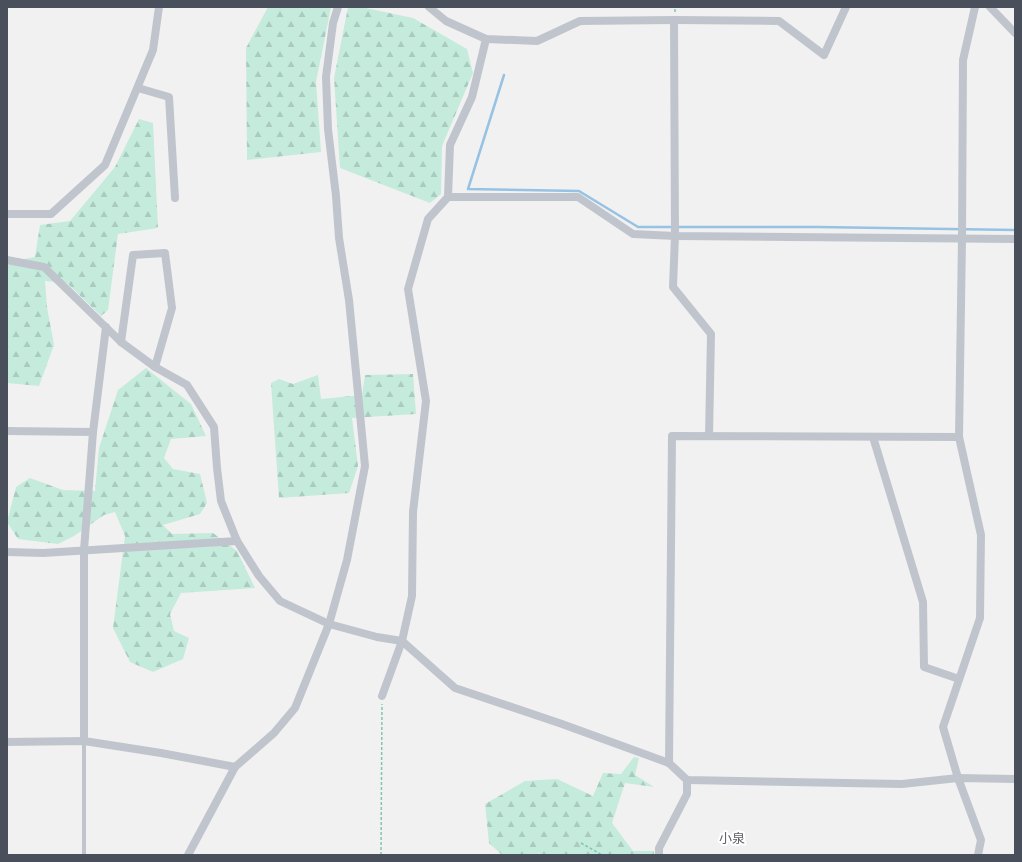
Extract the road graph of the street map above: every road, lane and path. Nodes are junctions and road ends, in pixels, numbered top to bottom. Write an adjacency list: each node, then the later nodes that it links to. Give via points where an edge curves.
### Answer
1 (159, 7): 10 (street, via 153,50)
2 (338, 7): 29 (street, via 333,23 326,77 328,129 339,238 349,300 365,466 347,560)
3 (429, 7): 9 (street, via 446,21)
4 (846, 7): 7 (street, via 824,55 779,22)
5 (975, 7): 15 (street, via 963,60)
6 (990, 7): 8 (street)
7 (674, 20): 9 (street, via 580,21 537,41); 14 (street)
8 (1015, 33)
9 (486, 39): 11 (street, via 472,97 450,145)
10 (138, 88): 12 (street, via 169,97); 13 (street, via 105,165 51,214)
11 (448, 197): 14 (street, via 578,197 633,234); 30 (street, via 428,219 408,290 426,401 413,512 412,596)
12 (175, 198)
13 (7, 214)
14 (675, 236): 15 (street); 23 (street, via 673,287 710,334)
15 (962, 239): 16 (street); 25 (street)
16 (1015, 239)
17 (7, 260): 18 (street, via 44,267)
18 (106, 327): 19 (street); 22 (street)
19 (121, 342): 20 (street); 20 (street, via 134,255 165,253 172,308)
20 (155, 366): 26 (street, via 187,385 214,427 221,501)
21 (7, 431): 22 (street)
22 (93, 432): 27 (street)
23 (709, 436): 24 (street); 35 (street, via 672,436)
24 (873, 437): 25 (street); 31 (street, via 923,602 924,667)
25 (959, 437): 31 (street, via 980,535 980,618)
26 (237, 541): 27 (street); 29 (street, via 259,576 280,601)
27 (84, 550): 28 (street); 33 (street)
28 (7, 552)
29 (329, 624): 30 (street); 36 (street, via 295,708 274,734)
30 (402, 641): 32 (street); 35 (street, via 455,688)
31 (960, 679): 37 (street, via 943,727)
32 (382, 696): 43 (path)
33 (84, 741): 34 (street); 36 (street); 41 (lane)
34 (7, 742)
35 (669, 762): 39 (street)
36 (235, 767): 42 (street)
37 (958, 778): 38 (street); 39 (street, via 902,784); 46 (street, via 981,840)
38 (1015, 779)
39 (687, 780): 45 (street, via 687,794 659,848)
40 (581, 843): 44 (path)
41 (84, 855)
42 (188, 855)
43 (381, 855)
44 (602, 855)
45 (659, 855)
46 (978, 855)

